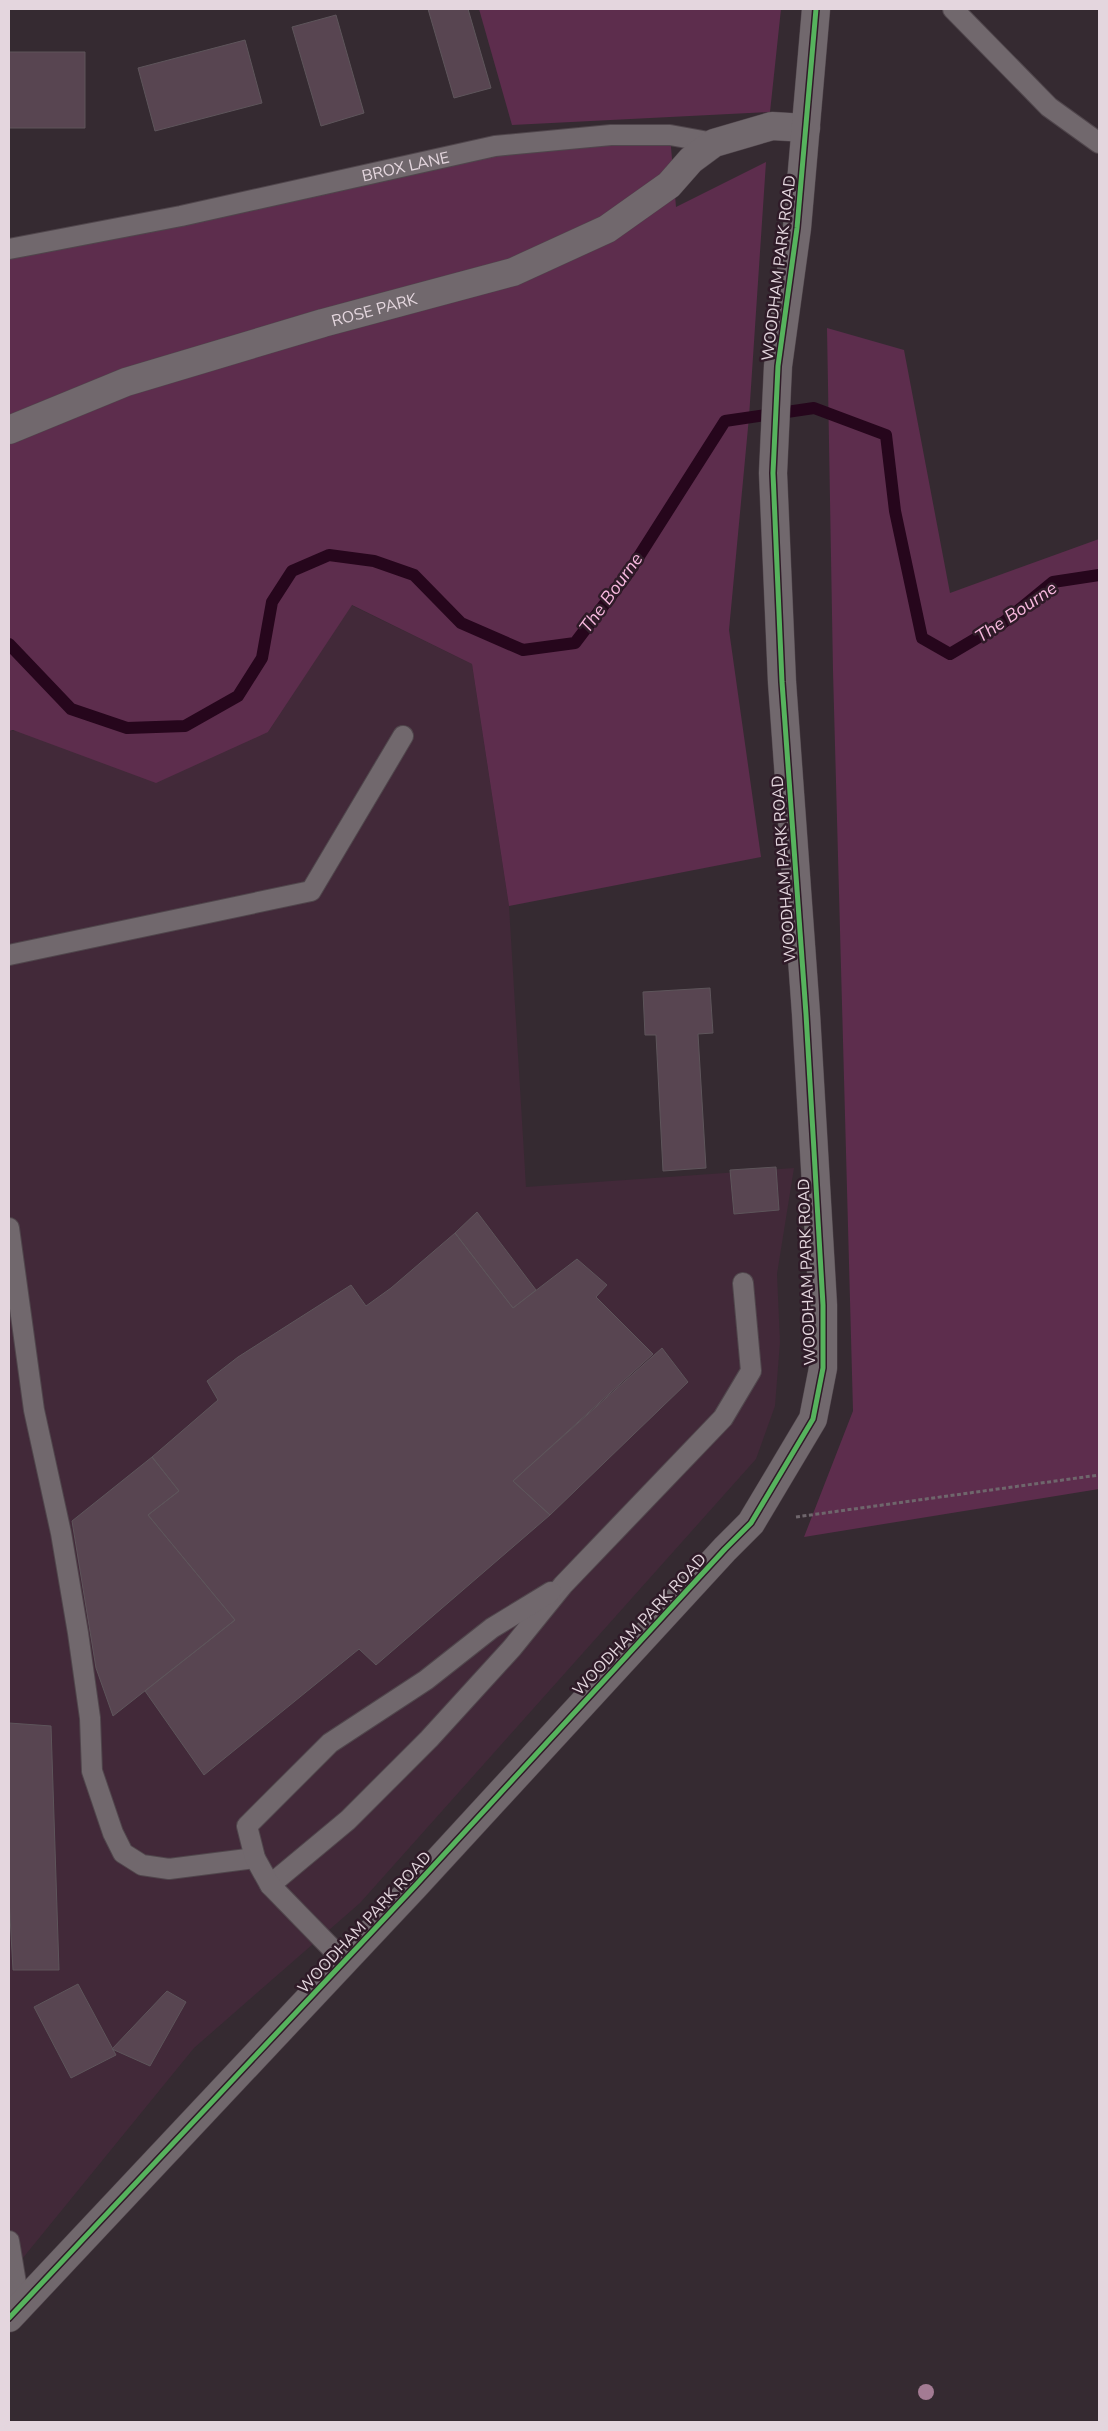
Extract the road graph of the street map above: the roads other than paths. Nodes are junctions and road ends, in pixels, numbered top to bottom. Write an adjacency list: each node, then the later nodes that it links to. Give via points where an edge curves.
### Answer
1 (816, 9): 3 (street, WOODHAM PARK ROAD)
2 (953, 9): 5 (lane, via 1049,107)
3 (806, 128): 4 (street, BROX LANE, via 772,126); 15 (street, WOODHAM PARK ROAD, via 797,228 778,366 773,473 782,682 807,1021 823,1305 823,1368 813,1419 751,1524 725,1548)
4 (714, 143): 6 (lane, BROX LANE, via 670,135 611,135 495,146 181,216); 7 (street, ROSE PARK, via 691,160 669,185 607,229 514,272 323,323 126,382)
5 (1099, 143)
6 (9, 249)
7 (9, 430)
8 (403, 736): 9 (lane, via 311,891)
9 (9, 955)
10 (9, 1228): 13 (lane, via 34,1410 61,1532 78,1634 90,1718 92,1771 113,1833 123,1853 142,1865 169,1870)
11 (743, 1283): 12 (lane, via 751,1371 723,1418)
12 (563, 1585): 13 (lane, via 492,1628 426,1680 330,1743 247,1826); 14 (lane, via 512,1648 429,1739 348,1820)
13 (255, 1858): 14 (lane)
14 (270, 1886): 15 (lane)
15 (344, 1961): 17 (street, WOODHAM PARK ROAD)
16 (9, 2241): 17 (lane)
17 (14, 2312)

